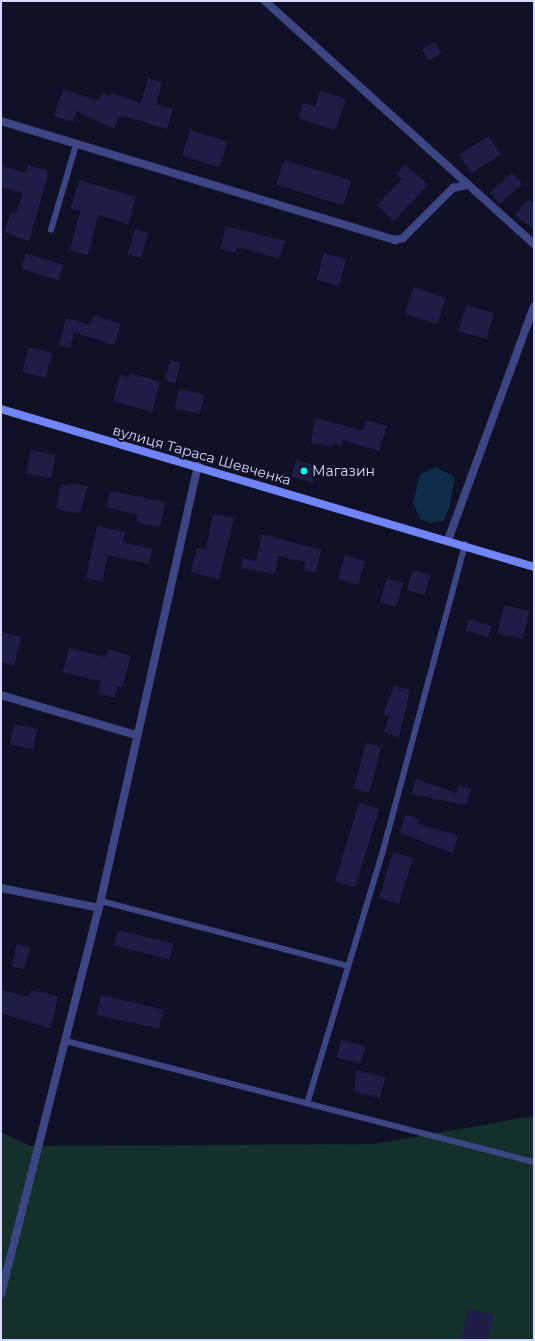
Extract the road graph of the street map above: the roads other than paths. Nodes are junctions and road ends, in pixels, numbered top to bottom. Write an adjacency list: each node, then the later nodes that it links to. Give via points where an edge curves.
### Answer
1 (265, 1): 4 (street)
2 (1, 121): 3 (street)
3 (76, 145): 4 (street, via 395,240 403,238 453,188); 5 (lane)
4 (466, 185): 6 (street)
5 (51, 230)
6 (534, 244)
7 (534, 306): 10 (street)
8 (1, 409): 9 (street, вулиця Тараса Шевченка)
9 (198, 466): 10 (street, вулиця Тараса Шевченка); 14 (street)
10 (448, 540): 11 (street, вулиця Тараса Шевченка)
11 (465, 546): 12 (street, вулиця Тараса Шевченка); 17 (lane)
12 (534, 567)
13 (1, 695): 14 (street)
14 (136, 735): 16 (street)
15 (1, 888): 16 (street)
16 (100, 905): 17 (lane); 18 (street)
17 (348, 966): 19 (lane)
18 (66, 1041): 19 (lane); 21 (street)
19 (307, 1104): 20 (lane)
20 (534, 1162)
21 (1, 1294)

